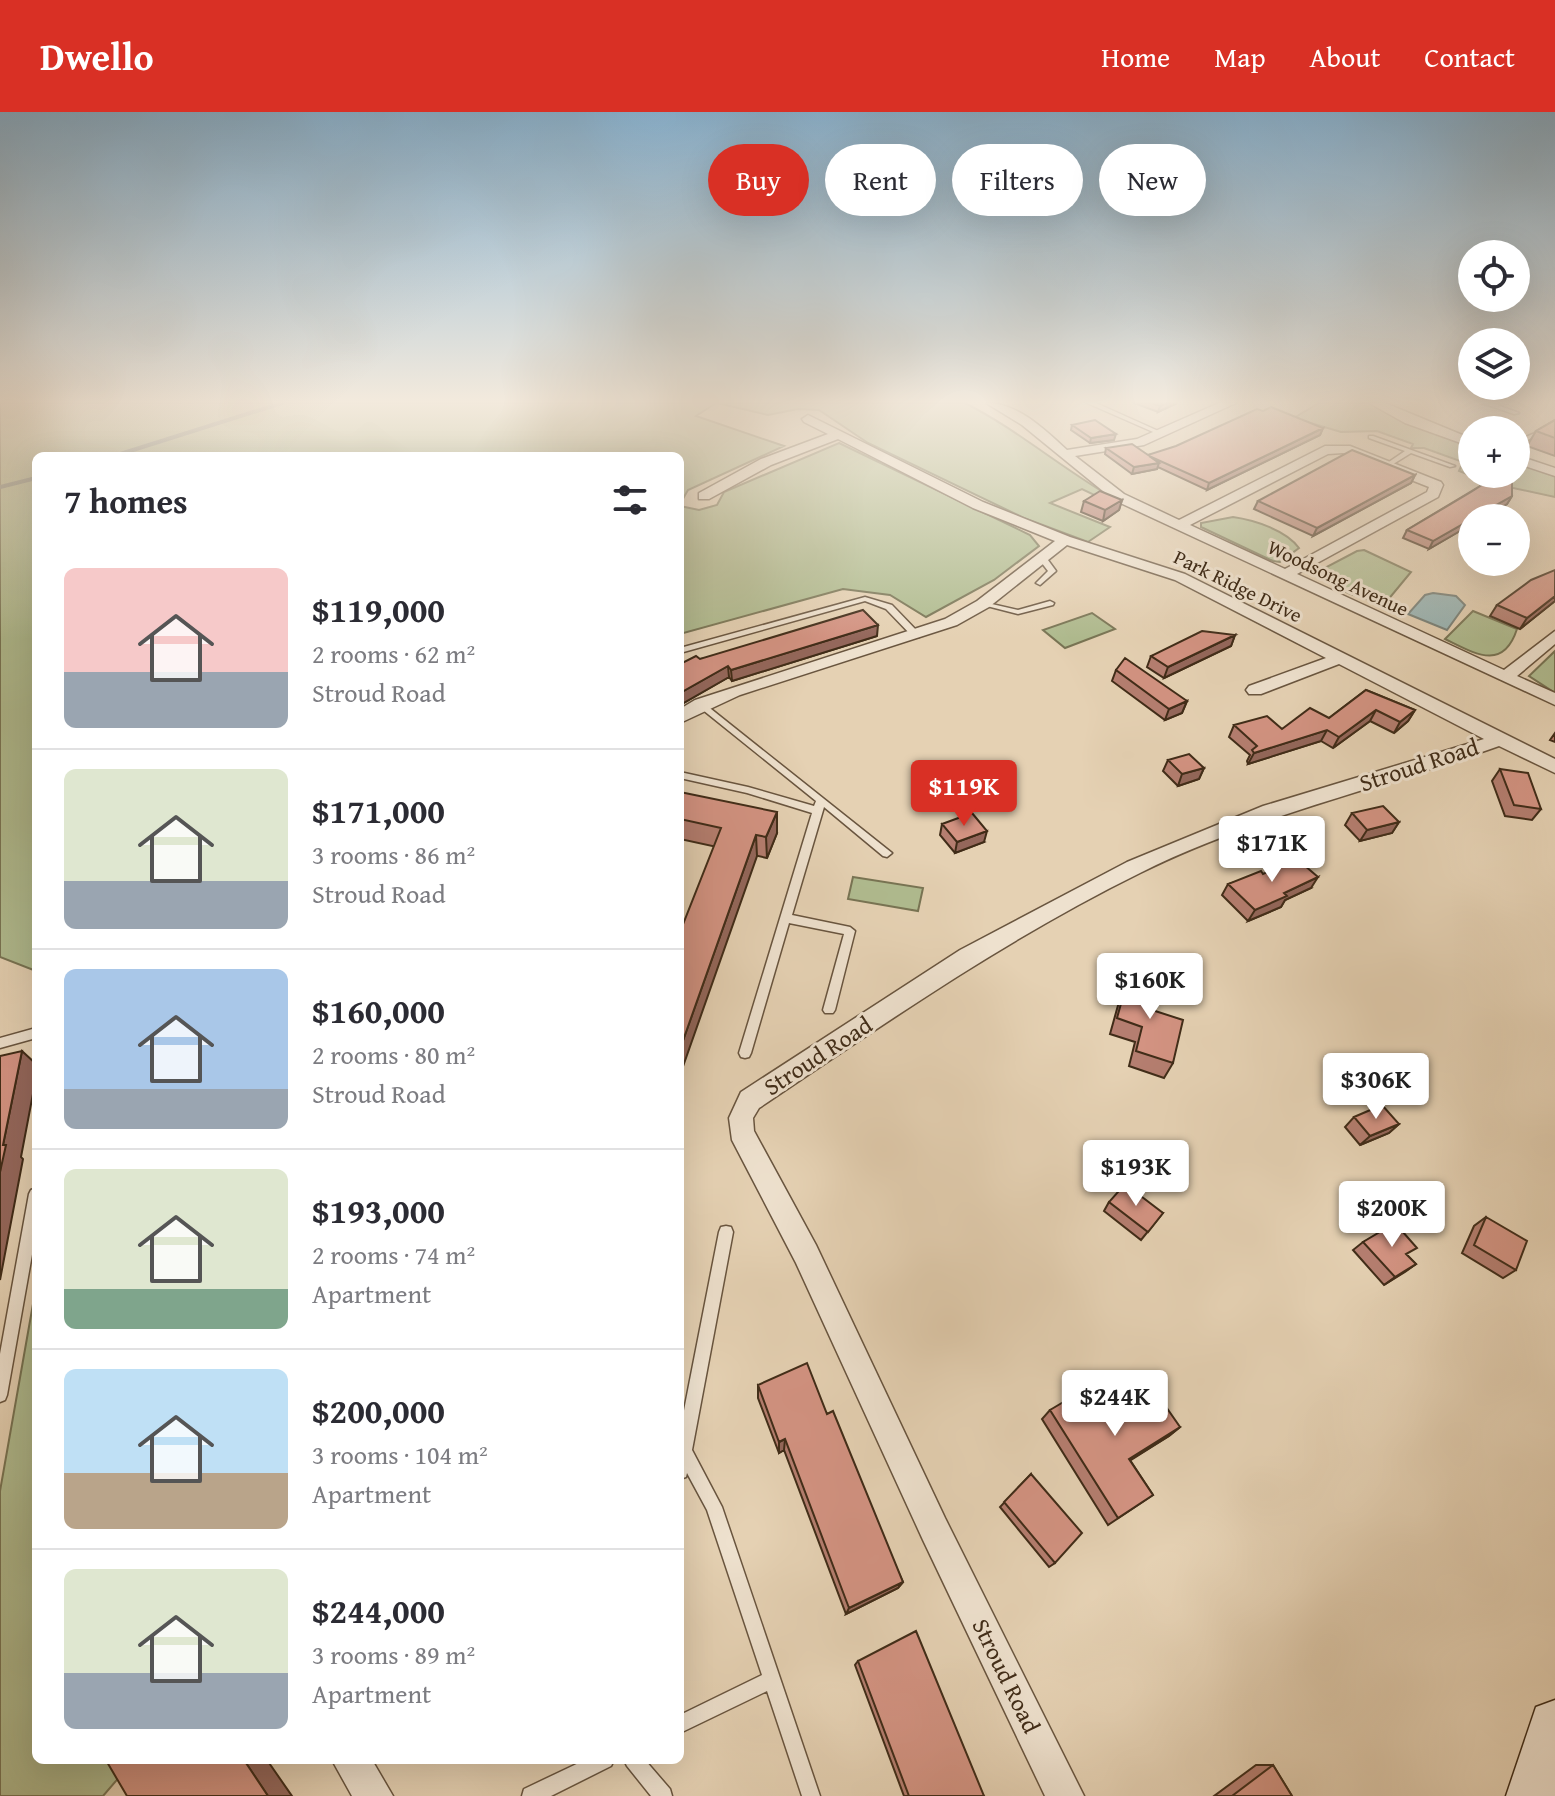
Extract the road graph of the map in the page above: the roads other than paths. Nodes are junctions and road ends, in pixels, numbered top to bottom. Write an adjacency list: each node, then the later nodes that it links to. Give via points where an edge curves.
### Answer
1 (730, 482): 6 (street)
2 (931, 482): 8 (street, Park Ridge Drive)
3 (1096, 482): 7 (street, Woodsong Avenue)
4 (1264, 482): 7 (street)
5 (1428, 482): 10 (street, via 1436,485 1433,494)
6 (704, 496)
7 (1179, 525): 10 (street, Woodsong Avenue)
8 (1065, 540): 9 (street); 17 (street, Park Ridge Drive, via 1180,577)
9 (1042, 558): 11 (lane, via 1052,571); 13 (street)
10 (1285, 575): 18 (street, Woodsong Avenue)
11 (1040, 583)
12 (1050, 603): 13 (lane, via 1018,612)
13 (983, 604): 14 (street)
14 (916, 635): 16 (lane, via 889,607 865,599); 21 (street)
15 (1555, 636): 18 (street)
16 (684, 650)
17 (1338, 659): 19 (street); 23 (street, Park Ridge Drive)
18 (1506, 677): 20 (street, Woodsong Avenue)
19 (1255, 690)
20 (1555, 700)
21 (701, 704): 22 (street); 26 (lane)
22 (684, 715)
23 (1501, 739): 24 (street, Park Ridge Drive); 47 (street, Stroud Road, via 1270,811 1134,867 968,956 750,1100 741,1118 741,1132 806,1254)
24 (1555, 767)
25 (684, 776): 26 (lane)
26 (820, 806): 27 (lane); 28 (lane)
27 (887, 853)
28 (786, 918): 29 (lane, via 850,931); 32 (lane)
29 (829, 1010)
30 (32, 1034): 31 (lane)
31 (0, 1043)
32 (745, 1053)
33 (32, 1216): 35 (lane)
34 (726, 1232): 36 (lane)
35 (0, 1395)
36 (684, 1451): 37 (lane, via 714,1507)
37 (772, 1679): 38 (lane); 46 (lane)
38 (684, 1722)
39 (1555, 1726): 48 (main road)
40 (353, 1764): 43 (street)
41 (597, 1764): 44 (lane)
42 (636, 1764): 45 (lane)
43 (374, 1796)
44 (531, 1796)
45 (663, 1796)
46 (811, 1796)
47 (1065, 1796)
48 (1533, 1796)

